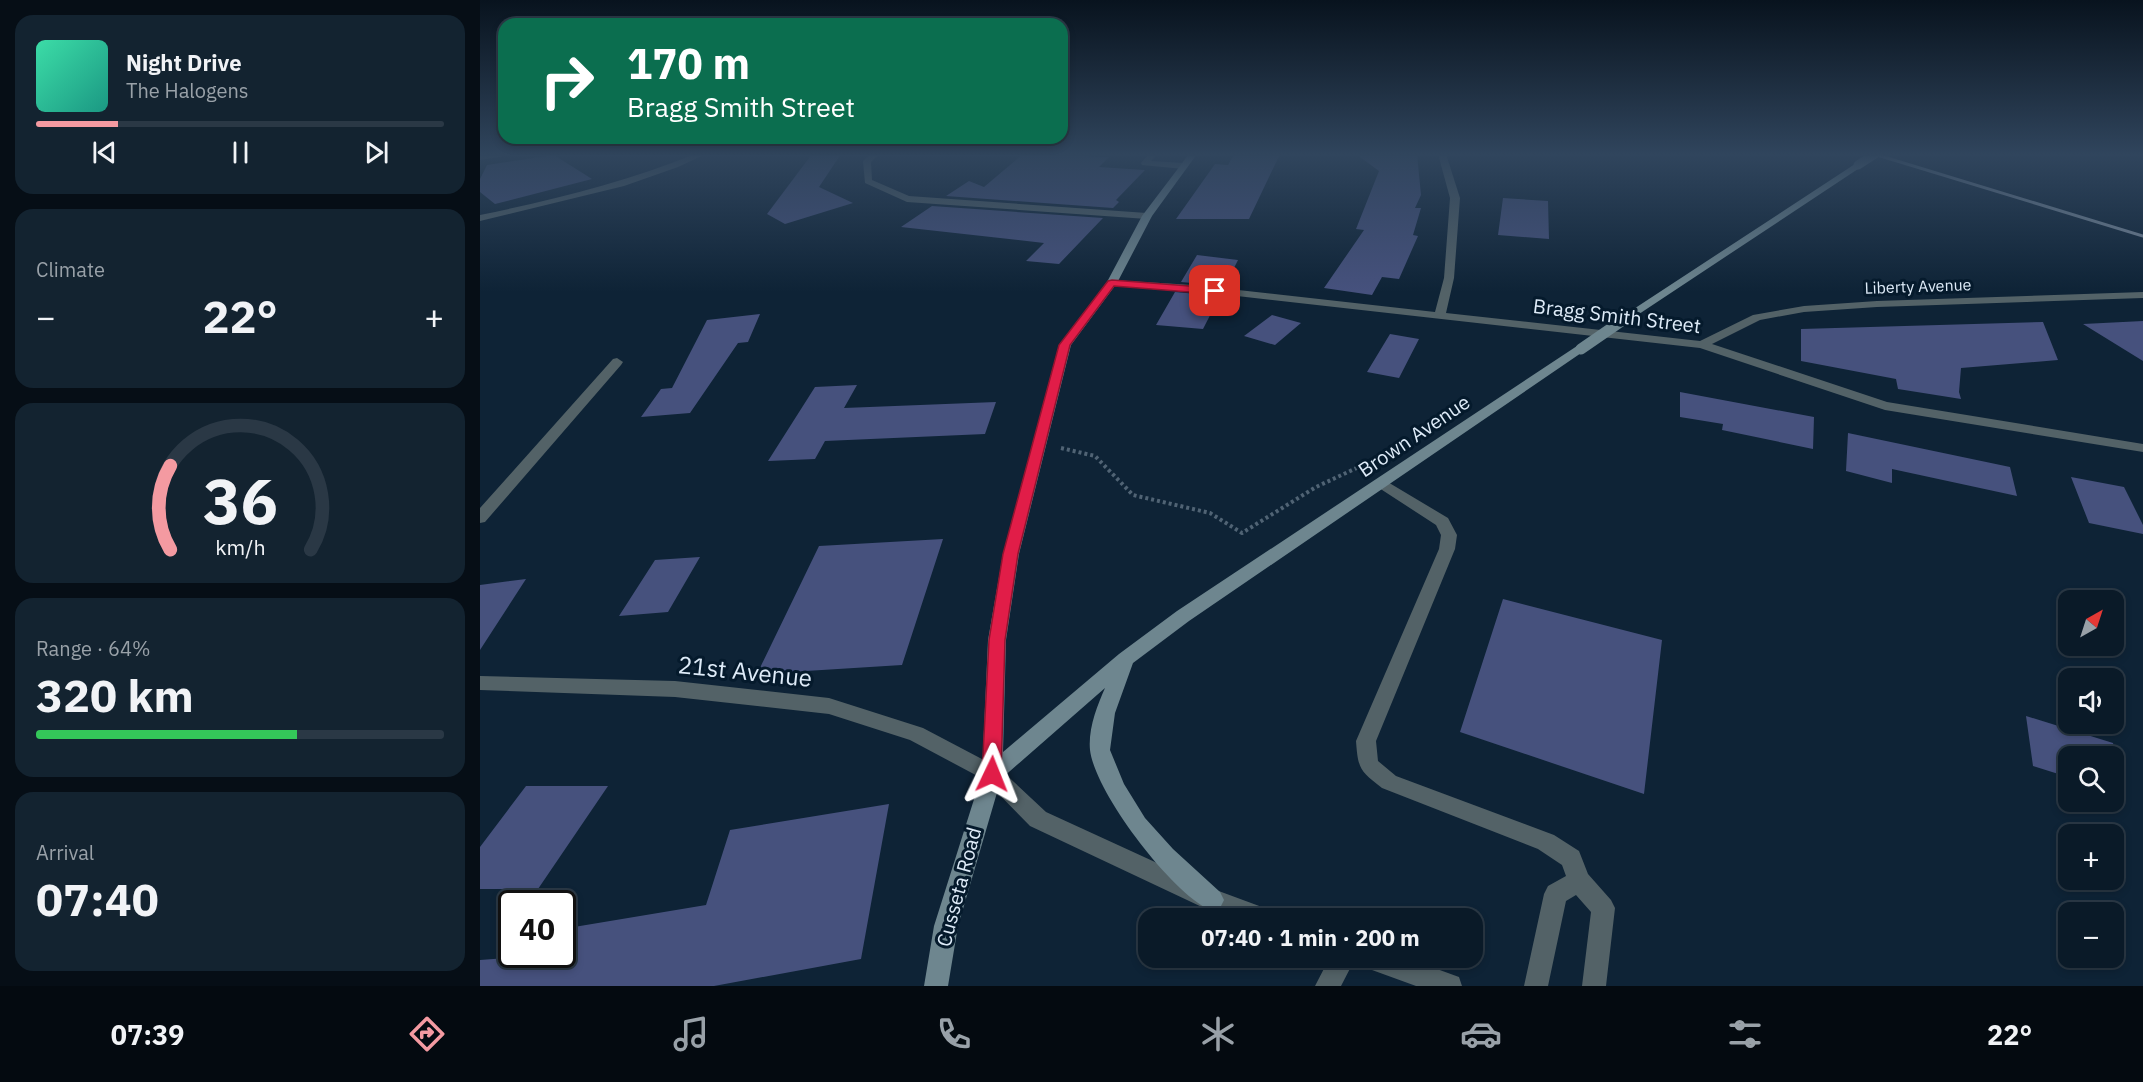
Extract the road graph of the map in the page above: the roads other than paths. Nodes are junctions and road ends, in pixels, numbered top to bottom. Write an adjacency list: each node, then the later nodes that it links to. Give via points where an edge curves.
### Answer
1 (557, 200): 7 (street)
2 (921, 200): 6 (street)
3 (1159, 200): 6 (street, Cusseta Road)
4 (1455, 200): 10 (street, via 1449,278)
5 (1805, 200): 14 (street, Brown Avenue, bridge)
6 (1147, 216): 8 (street, Cusseta Road)
7 (480, 218)
8 (1112, 283): 10 (street, Bragg Smith Street, via 1193,288); 18 (street, Cusseta Road, via 1065,345 1011,554 997,640)
9 (2143, 295): 11 (street, Liberty Avenue, via 1804,309 1757,317)
10 (1440, 316): 11 (street, Bragg Smith Street)
11 (1702, 345): 13 (street, Bragg Smith Street, via 1885,406)
12 (617, 362): 15 (street)
13 (2143, 448)
14 (1381, 483): 16 (street, Brown Avenue); 19 (street, via 1442,522 1449,536 1448,549 1366,741 1368,765 1389,782 1546,842 1571,858)
15 (480, 518)
16 (1125, 659): 18 (street, Brown Avenue); 20 (street, via 1106,714 1100,749 1131,818 1170,863)
17 (480, 683): 18 (street, 21st Avenue, via 675,690 829,706 915,734)
18 (992, 774): 20 (street, 21st Avenue, via 1038,819); 24 (street, Cusseta Road, via 946,926)
19 (1579, 881): 27 (street, via 1556,894); 28 (street, via 1603,908)
20 (1212, 900): 21 (street, 21st Avenue)
21 (1234, 908)
22 (1338, 968): 25 (street)
23 (1400, 968): 26 (street)
24 (936, 986)
25 (1327, 986)
26 (1450, 986)
27 (1536, 986)
28 (1594, 986)

